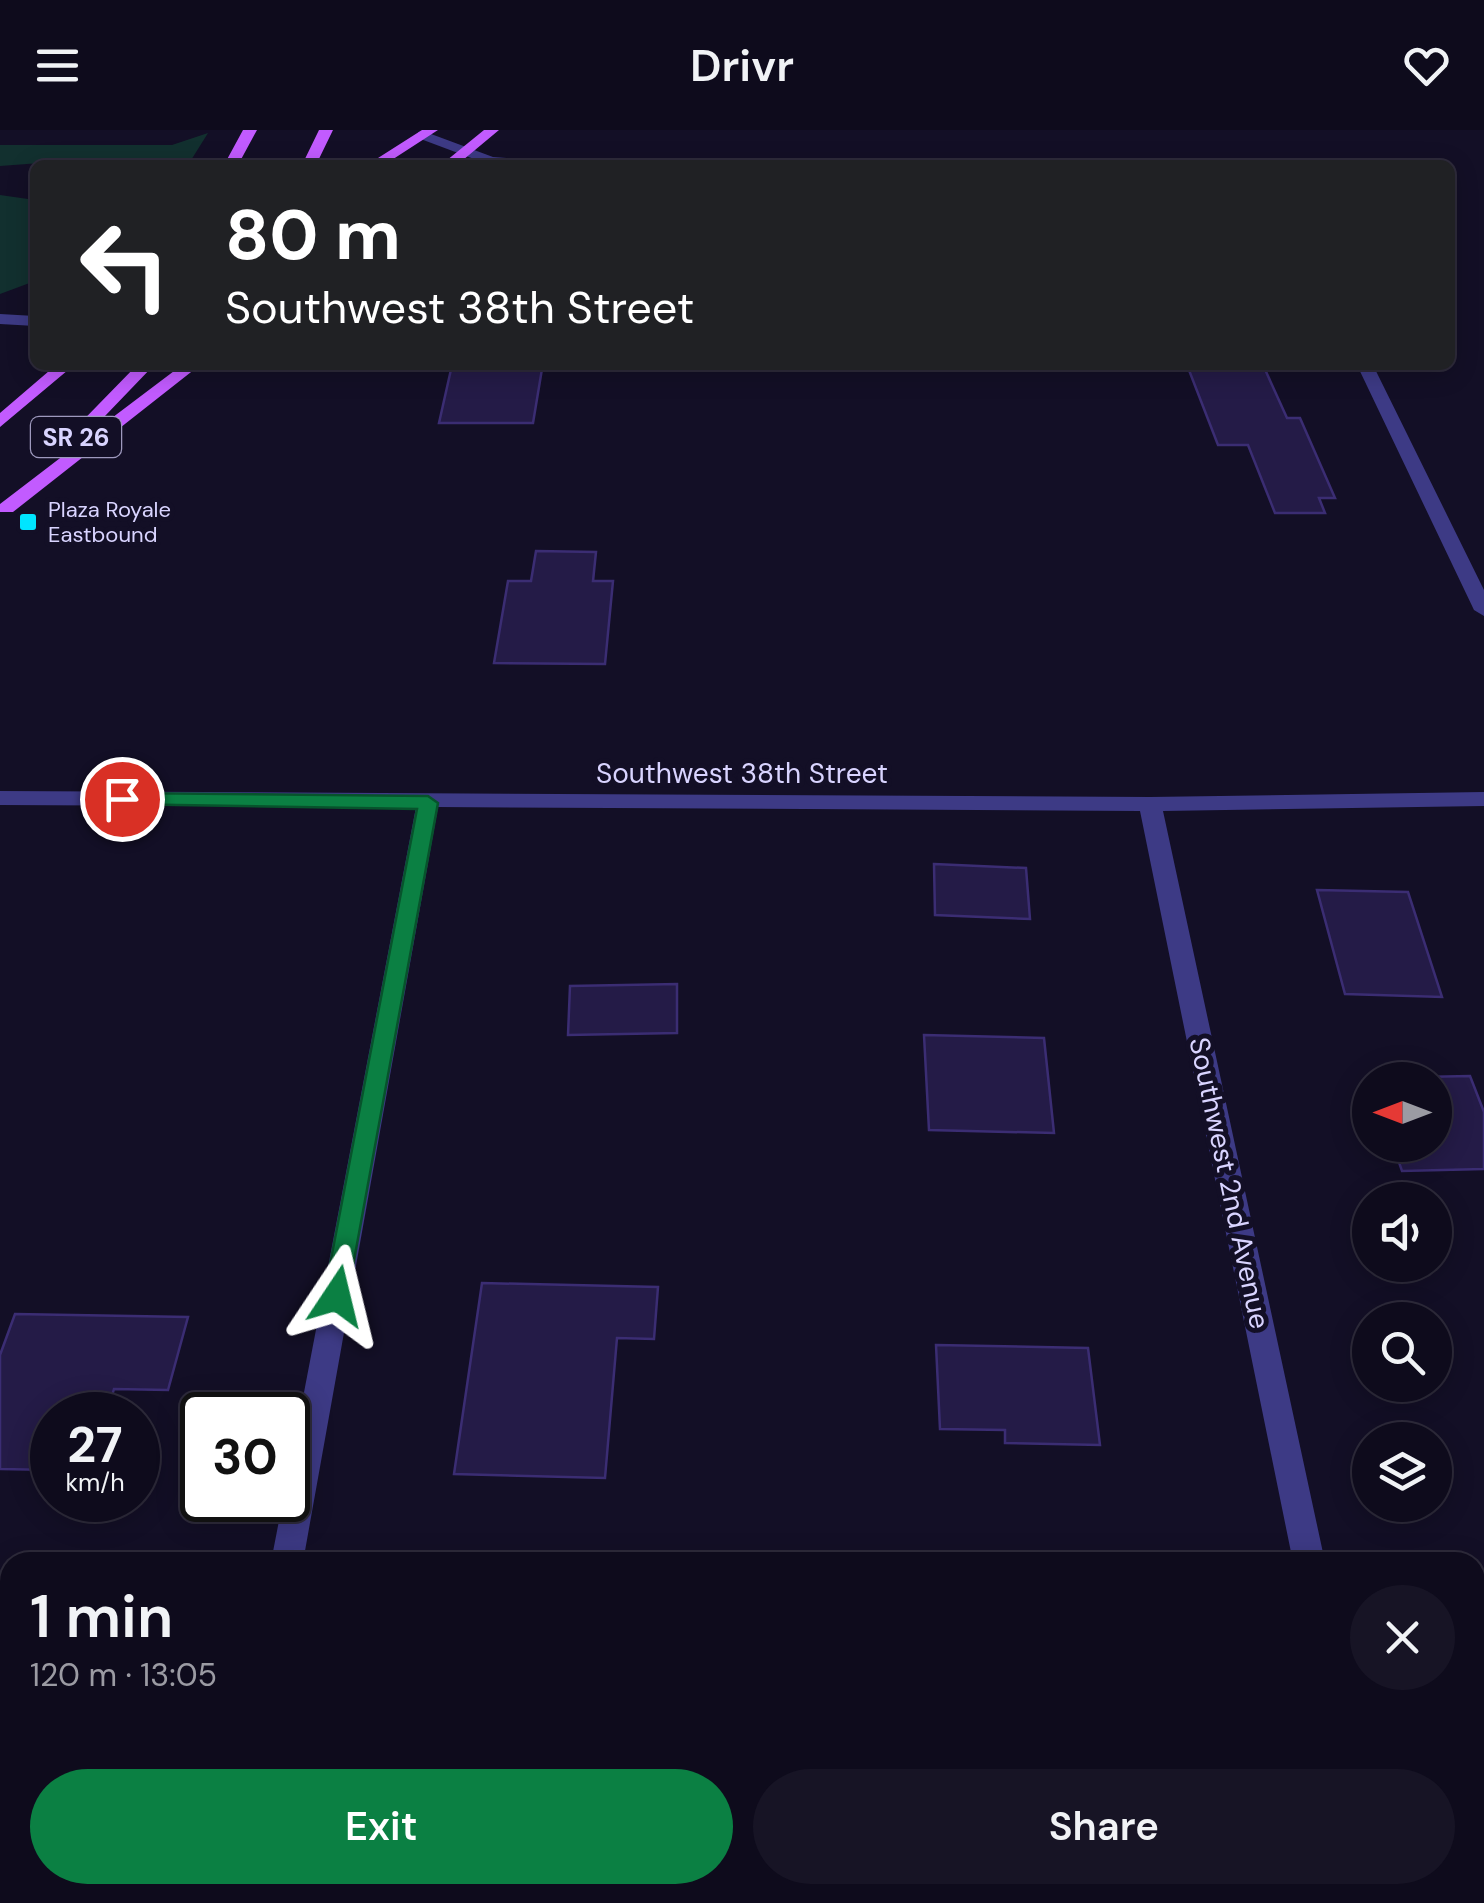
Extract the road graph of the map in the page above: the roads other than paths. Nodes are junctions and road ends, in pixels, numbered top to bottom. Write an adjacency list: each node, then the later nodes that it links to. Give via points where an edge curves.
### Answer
1 (250, 130): 6 (main road)
2 (326, 130): 7 (main road)
3 (492, 130): 5 (main road)
4 (426, 132): 5 (street); 8 (main road)
5 (465, 152): 9 (main road); 10 (street)
6 (233, 160)
7 (311, 160)
8 (382, 160)
9 (455, 160)
10 (488, 160)
11 (0, 319): 12 (street)
12 (30, 321)
13 (63, 370): 17 (main road, SR 26)
14 (141, 370): 18 (main road, SR 26)
15 (185, 370): 18 (main road)
16 (1367, 370): 19 (street)
17 (0, 422)
18 (3, 510)
19 (1484, 610)
20 (0, 798): 22 (street, Southwest 38th Street)
21 (1484, 799): 23 (street, Southwest 38th Street)
22 (428, 803): 23 (street, Southwest 38th Street); 24 (street)
23 (1150, 804): 25 (street, Southwest 2nd Avenue)
24 (290, 1552)
25 (1307, 1552)

